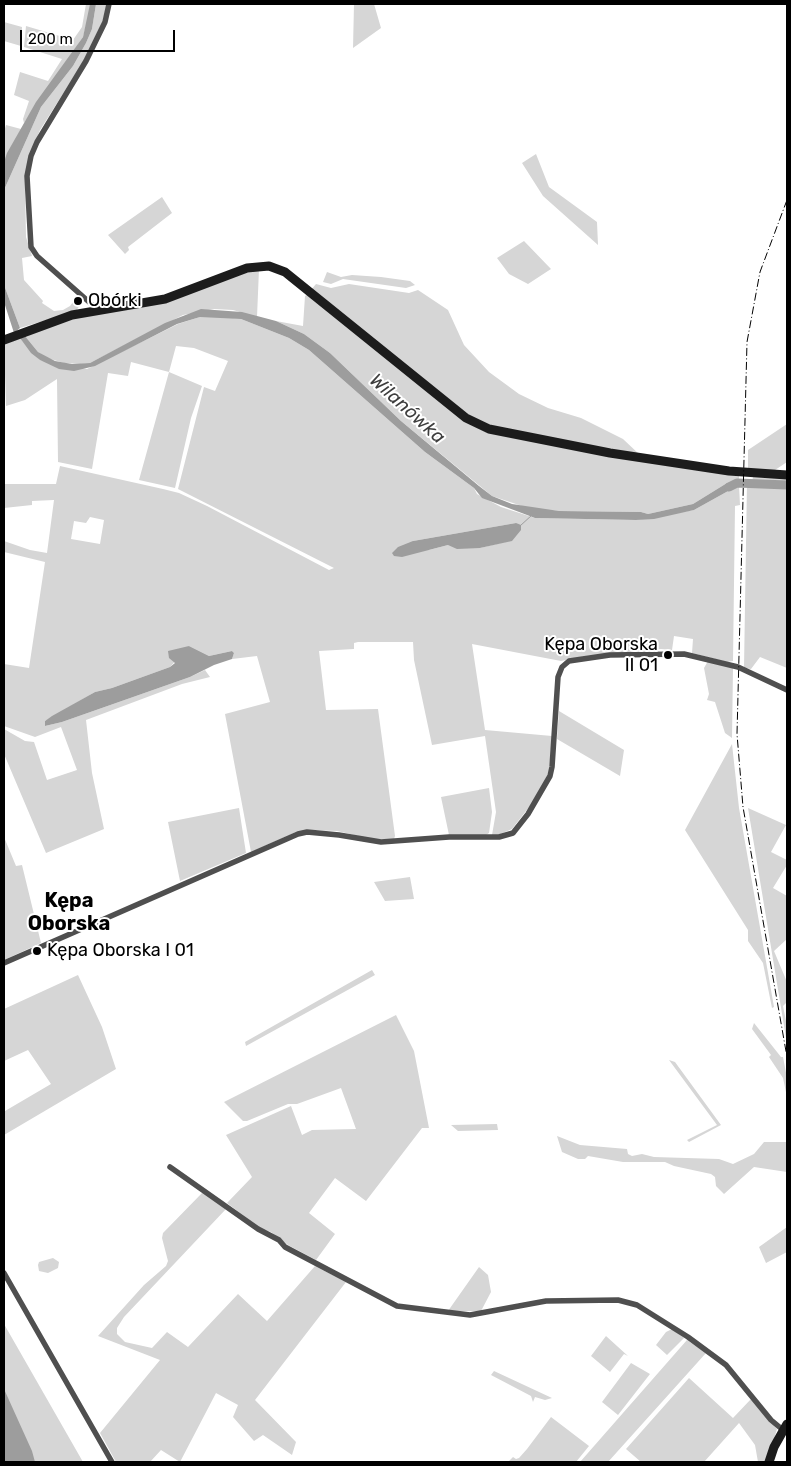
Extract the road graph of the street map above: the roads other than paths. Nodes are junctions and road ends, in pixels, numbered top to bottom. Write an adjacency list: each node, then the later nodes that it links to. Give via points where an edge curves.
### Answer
1 (109, 4): 2 (street, via 105,22 86,61 37,142 27,176 31,247)
2 (97, 309): 3 (street); 4 (street, via 165,299 247,268 269,266 285,272 466,418 488,429 610,453 729,471)
3 (7, 339)
4 (787, 475)
5 (787, 690): 6 (street, via 738,668 684,654 610,655 569,661 558,677 550,776 513,833 499,838 449,837 381,842 339,835 298,834)
6 (4, 963)
7 (170, 1167): 9 (street, via 285,1247 398,1306 470,1315 546,1301 618,1300 637,1305 688,1336 726,1365 771,1420)
8 (4, 1273): 10 (street)
9 (785, 1427): 11 (street)
10 (112, 1462)
11 (769, 1462)

